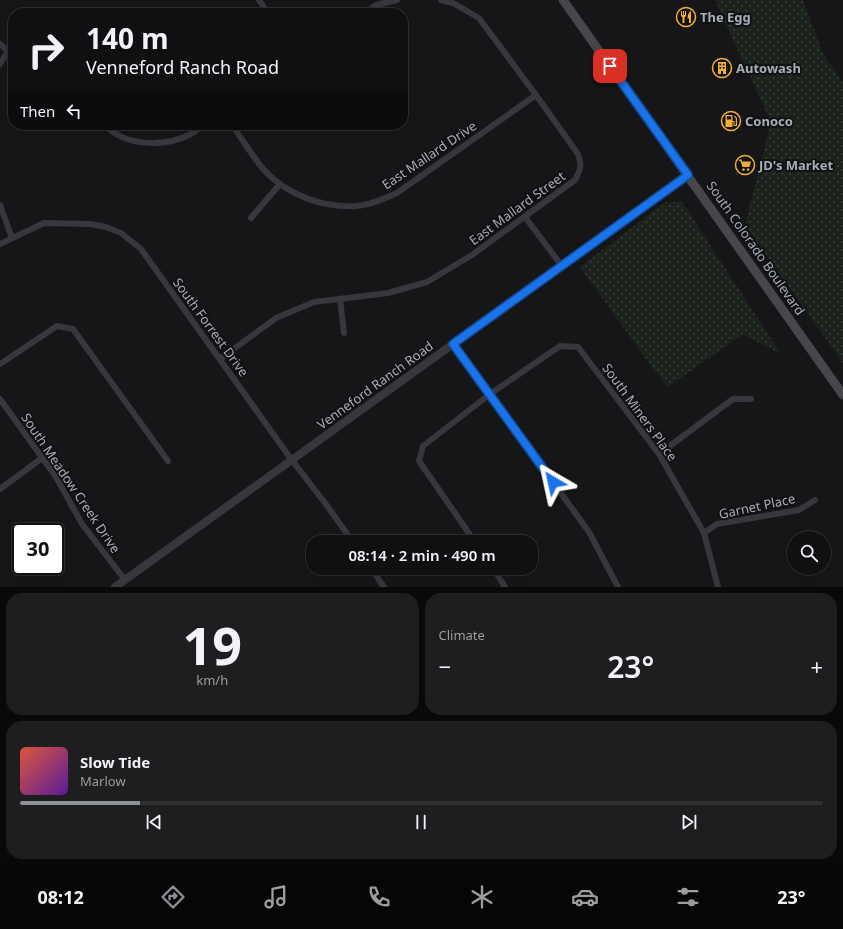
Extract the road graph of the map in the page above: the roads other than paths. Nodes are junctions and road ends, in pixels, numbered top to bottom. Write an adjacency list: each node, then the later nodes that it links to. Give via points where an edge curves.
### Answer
1 (397, 0): 4 (street)
2 (441, 0): 7 (street, East Mallard Street, via 453,3 479,18)
3 (563, 0): 11 (main road, South Colorado Boulevard)
4 (372, 8)
5 (8, 52): 6 (street)
6 (0, 64)
7 (536, 95): 12 (street, East Mallard Drive, via 397,193 378,201 356,206 328,205 309,200); 14 (street, East Mallard Street, via 578,154 582,165 575,180)
8 (109, 130): 9 (street, via 130,140 153,143 172,141)
9 (197, 130)
10 (236, 130): 12 (street, East Mallard Drive, via 264,170)
11 (688, 175): 18 (street, Venneford Ranch Road); 25 (main road, South Colorado Boulevard)
12 (280, 184): 15 (street)
13 (0, 205): 16 (street)
14 (525, 217): 18 (street); 19 (street, East Mallard Street, via 472,255 427,282 388,292)
15 (251, 218)
16 (12, 238): 17 (street, South Forrest Drive); 22 (street, South Forrest Drive, via 44,223 90,224 122,233 141,249)
17 (0, 244)
18 (562, 266): 21 (street, Venneford Ranch Road)
19 (340, 299): 20 (street); 22 (street, East Mallard Street, via 314,302 276,318)
20 (344, 333)
21 (453, 344): 24 (street); 30 (street, Venneford Ranch Road)
22 (220, 359): 30 (street, South Forrest Drive)
23 (0, 364): 31 (street, via 57,326 73,329)
24 (490, 394): 28 (street, South Miners Place, via 560,346 578,347); 36 (street, South Miners Place, via 423,446 419,461); 43 (street, via 589,532)
25 (843, 395)
26 (0, 398): 29 (street, South Meadow Creek Drive)
27 (751, 399): 28 (street, via 733,399)
28 (659, 454): 34 (street, South Miners Place)
29 (42, 458): 32 (street); 39 (street, South Meadow Creek Drive, via 56,477 82,524)
30 (291, 459): 35 (street, South Forrest Drive); 39 (street, Venneford Ranch Road)
31 (168, 461)
32 (0, 489)
33 (815, 500): 34 (street, Garnet Place, via 800,510 717,524)
34 (704, 533): 44 (street, South Miners Place)
35 (348, 535)
36 (471, 535)
37 (376, 575): 41 (street)
38 (497, 575): 42 (street)
39 (125, 580): 40 (street, Venneford Ranch Road)
40 (115, 587)
41 (384, 587)
42 (505, 587)
43 (618, 587)
44 (718, 587)

